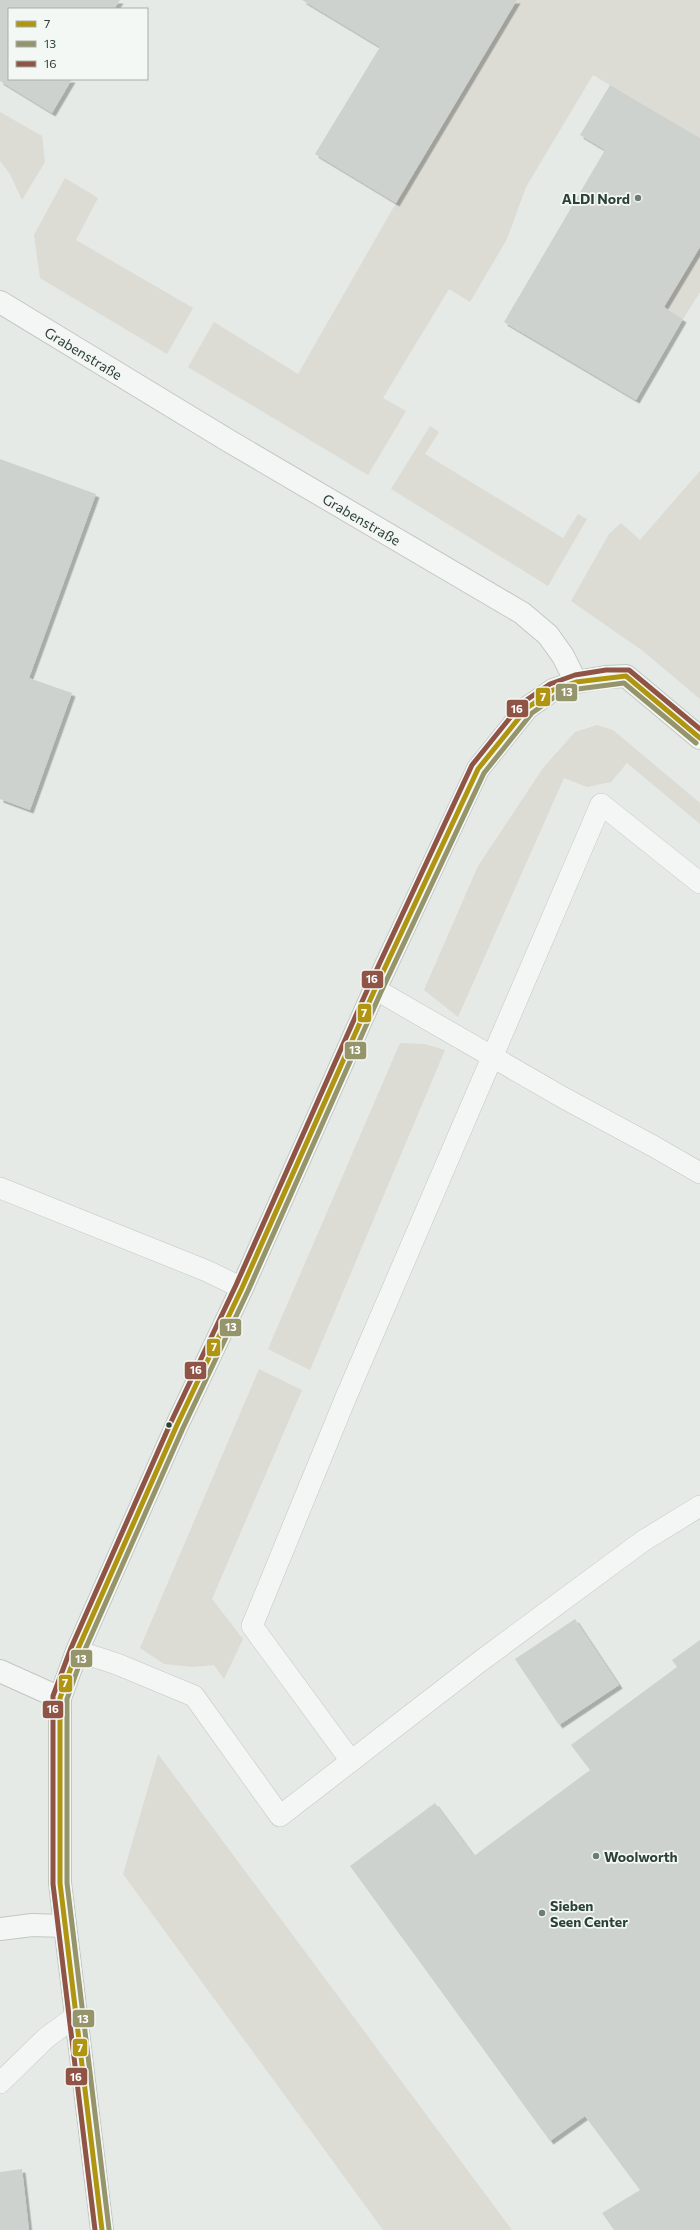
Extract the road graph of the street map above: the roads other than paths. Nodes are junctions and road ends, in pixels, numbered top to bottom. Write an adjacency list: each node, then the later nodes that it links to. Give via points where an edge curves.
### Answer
1 (0, 302): 2 (street, Grabenstraße, via 229,441 522,613 548,635 563,656)
2 (576, 682): 3 (street, via 626,676); 5 (street, via 553,690 527,708 478,769)
3 (700, 738)
4 (700, 883): 6 (lane, via 601,804)
5 (375, 989): 6 (lane); 9 (street)
6 (493, 1057): 7 (lane); 14 (lane, via 343,1405 252,1626)
7 (700, 1174)
8 (0, 1188): 9 (lane, via 207,1271)
9 (242, 1288): 11 (street, via 177,1425)
10 (700, 1506): 14 (lane, via 643,1542)
11 (77, 1651): 13 (street); 14 (lane, via 117,1664 194,1696 280,1816)
12 (0, 1671): 13 (street)
13 (60, 1698): 15 (street, via 60,1883)
14 (351, 1761)
15 (65, 1926): 16 (street, via 32,1925); 17 (street)
16 (0, 1929)
17 (76, 2016): 18 (lane, via 46,2038); 19 (street)
18 (0, 2084)
19 (102, 2230)

